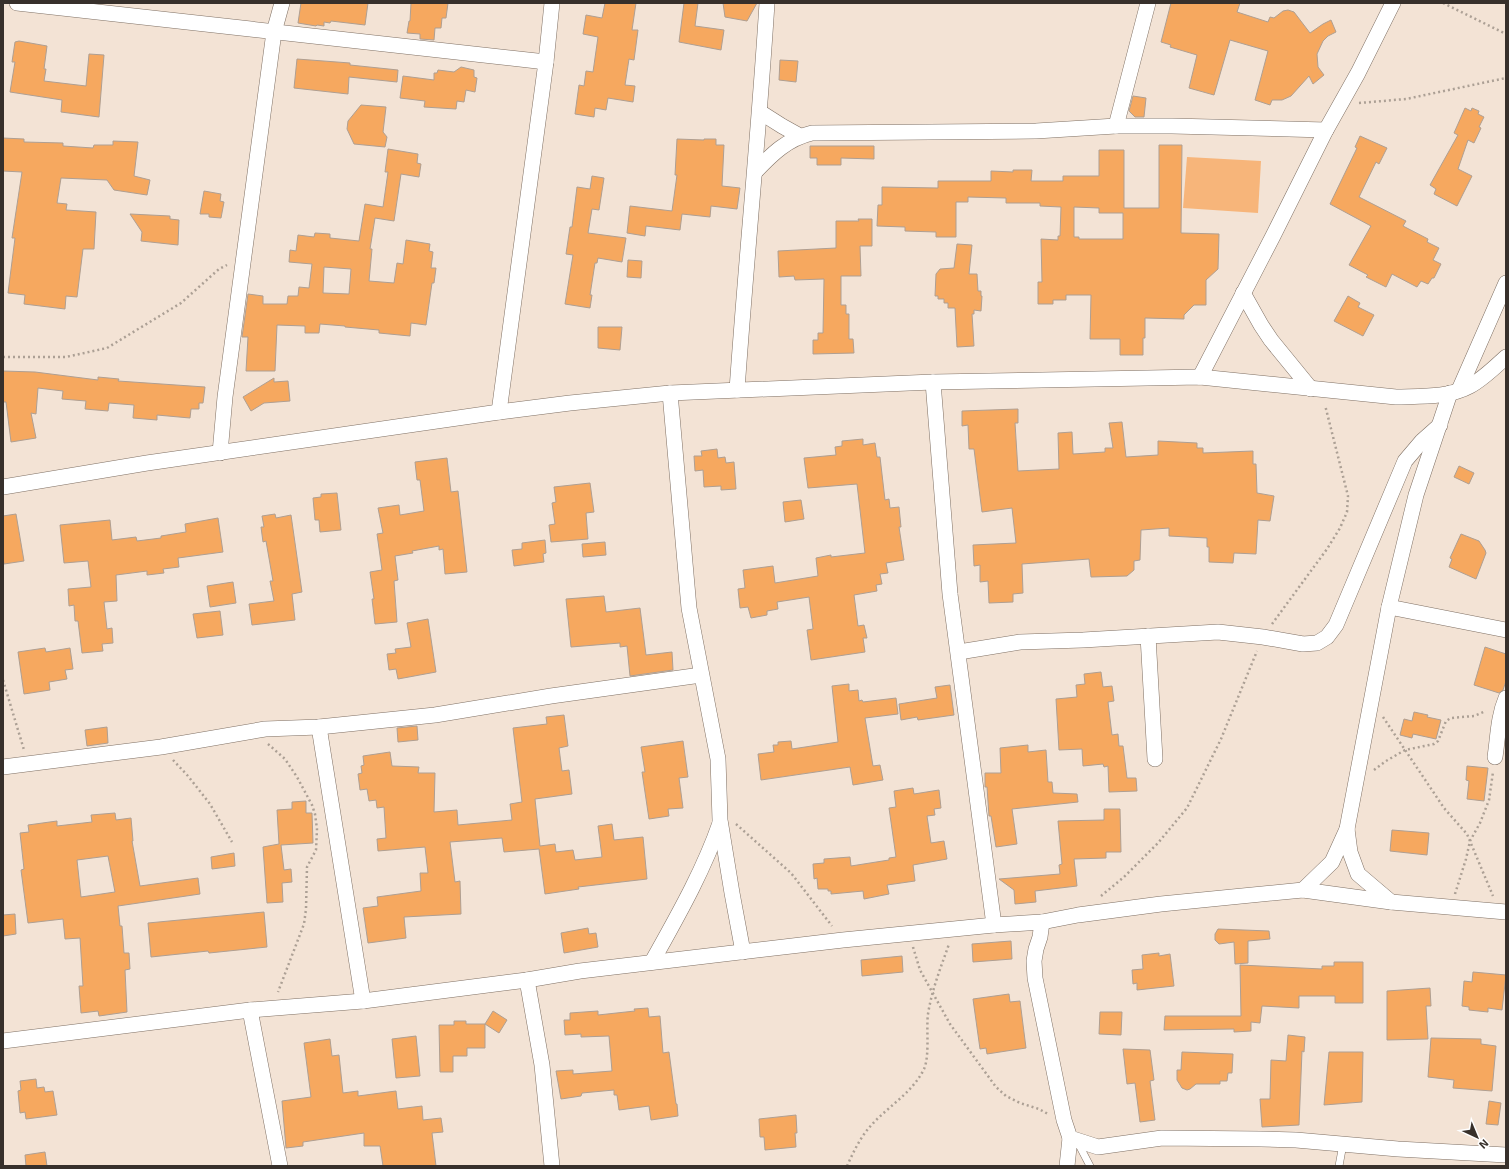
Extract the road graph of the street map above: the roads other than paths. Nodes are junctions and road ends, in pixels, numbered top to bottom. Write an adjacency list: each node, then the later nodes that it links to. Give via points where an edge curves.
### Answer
1 (17, 3): 7 (street)
2 (282, 3): 7 (street)
3 (552, 3): 8 (street)
4 (767, 3): 9 (street)
5 (1148, 3): 10 (street)
6 (1393, 3): 11 (street)
7 (274, 32): 8 (street); 25 (street, via 225,397)
8 (546, 62): 23 (street)
9 (760, 112): 12 (street); 13 (street)
10 (1116, 126): 11 (street); 12 (street, via 1036,131 823,132)
11 (1326, 130): 15 (street)
12 (800, 136): 13 (street, via 782,146)
13 (755, 172): 19 (street)
14 (1506, 283): 21 (street)
15 (1243, 293): 17 (street); 20 (street, via 1271,340)
16 (1506, 357): 21 (street, via 1470,386)
17 (1200, 377): 18 (street); 20 (street)
18 (933, 382): 19 (street); 30 (street, via 950,594)
19 (737, 390): 22 (street)
20 (1317, 390): 21 (street, via 1396,397)
21 (1455, 392): 24 (street)
22 (670, 393): 23 (street); 31 (street, via 689,608)
23 (499, 412): 25 (street)
24 (1440, 425): 27 (street, via 1416,495); 29 (street, via 1405,461 1344,608 1327,636 1317,643 1303,644 1218,632)
25 (220, 453): 26 (street)
26 (3, 487)
27 (1389, 607): 28 (street); 38 (street)
28 (1506, 630)
29 (1148, 636): 30 (street, via 1020,642); 35 (street)
30 (958, 652): 43 (street)
31 (701, 676): 33 (street, via 435,715); 37 (street, via 718,759)
32 (1505, 701): 34 (street, via 1498,726)
33 (319, 727): 36 (street, via 262,730 161,747); 47 (street)
34 (1495, 757)
35 (1155, 759)
36 (3, 767)
37 (721, 815): 44 (street); 45 (street, via 706,860)
38 (1347, 830): 39 (street, via 1332,862); 40 (street, via 1350,852 1358,874)
39 (1302, 890): 40 (street); 42 (street, via 1161,904)
40 (1391, 902): 41 (street)
41 (1503, 912)
42 (1042, 922): 43 (street); 50 (street, via 1034,961 1035,978 1064,1120)
43 (994, 925): 44 (street)
44 (743, 952): 45 (street)
45 (652, 962): 46 (street)
46 (527, 980): 47 (street); 54 (street, via 542,1065)
47 (363, 1001): 48 (street)
48 (250, 1010): 49 (street); 53 (street)
49 (3, 1041)
50 (1073, 1138): 51 (street, via 1098,1147 1162,1138 1261,1138); 55 (street); 56 (lane, via 1083,1150)
51 (1343, 1144): 52 (street); 57 (lane)
52 (1506, 1154)
53 (280, 1166)
54 (552, 1166)
55 (1067, 1166)
56 (1090, 1166)
57 (1339, 1166)

